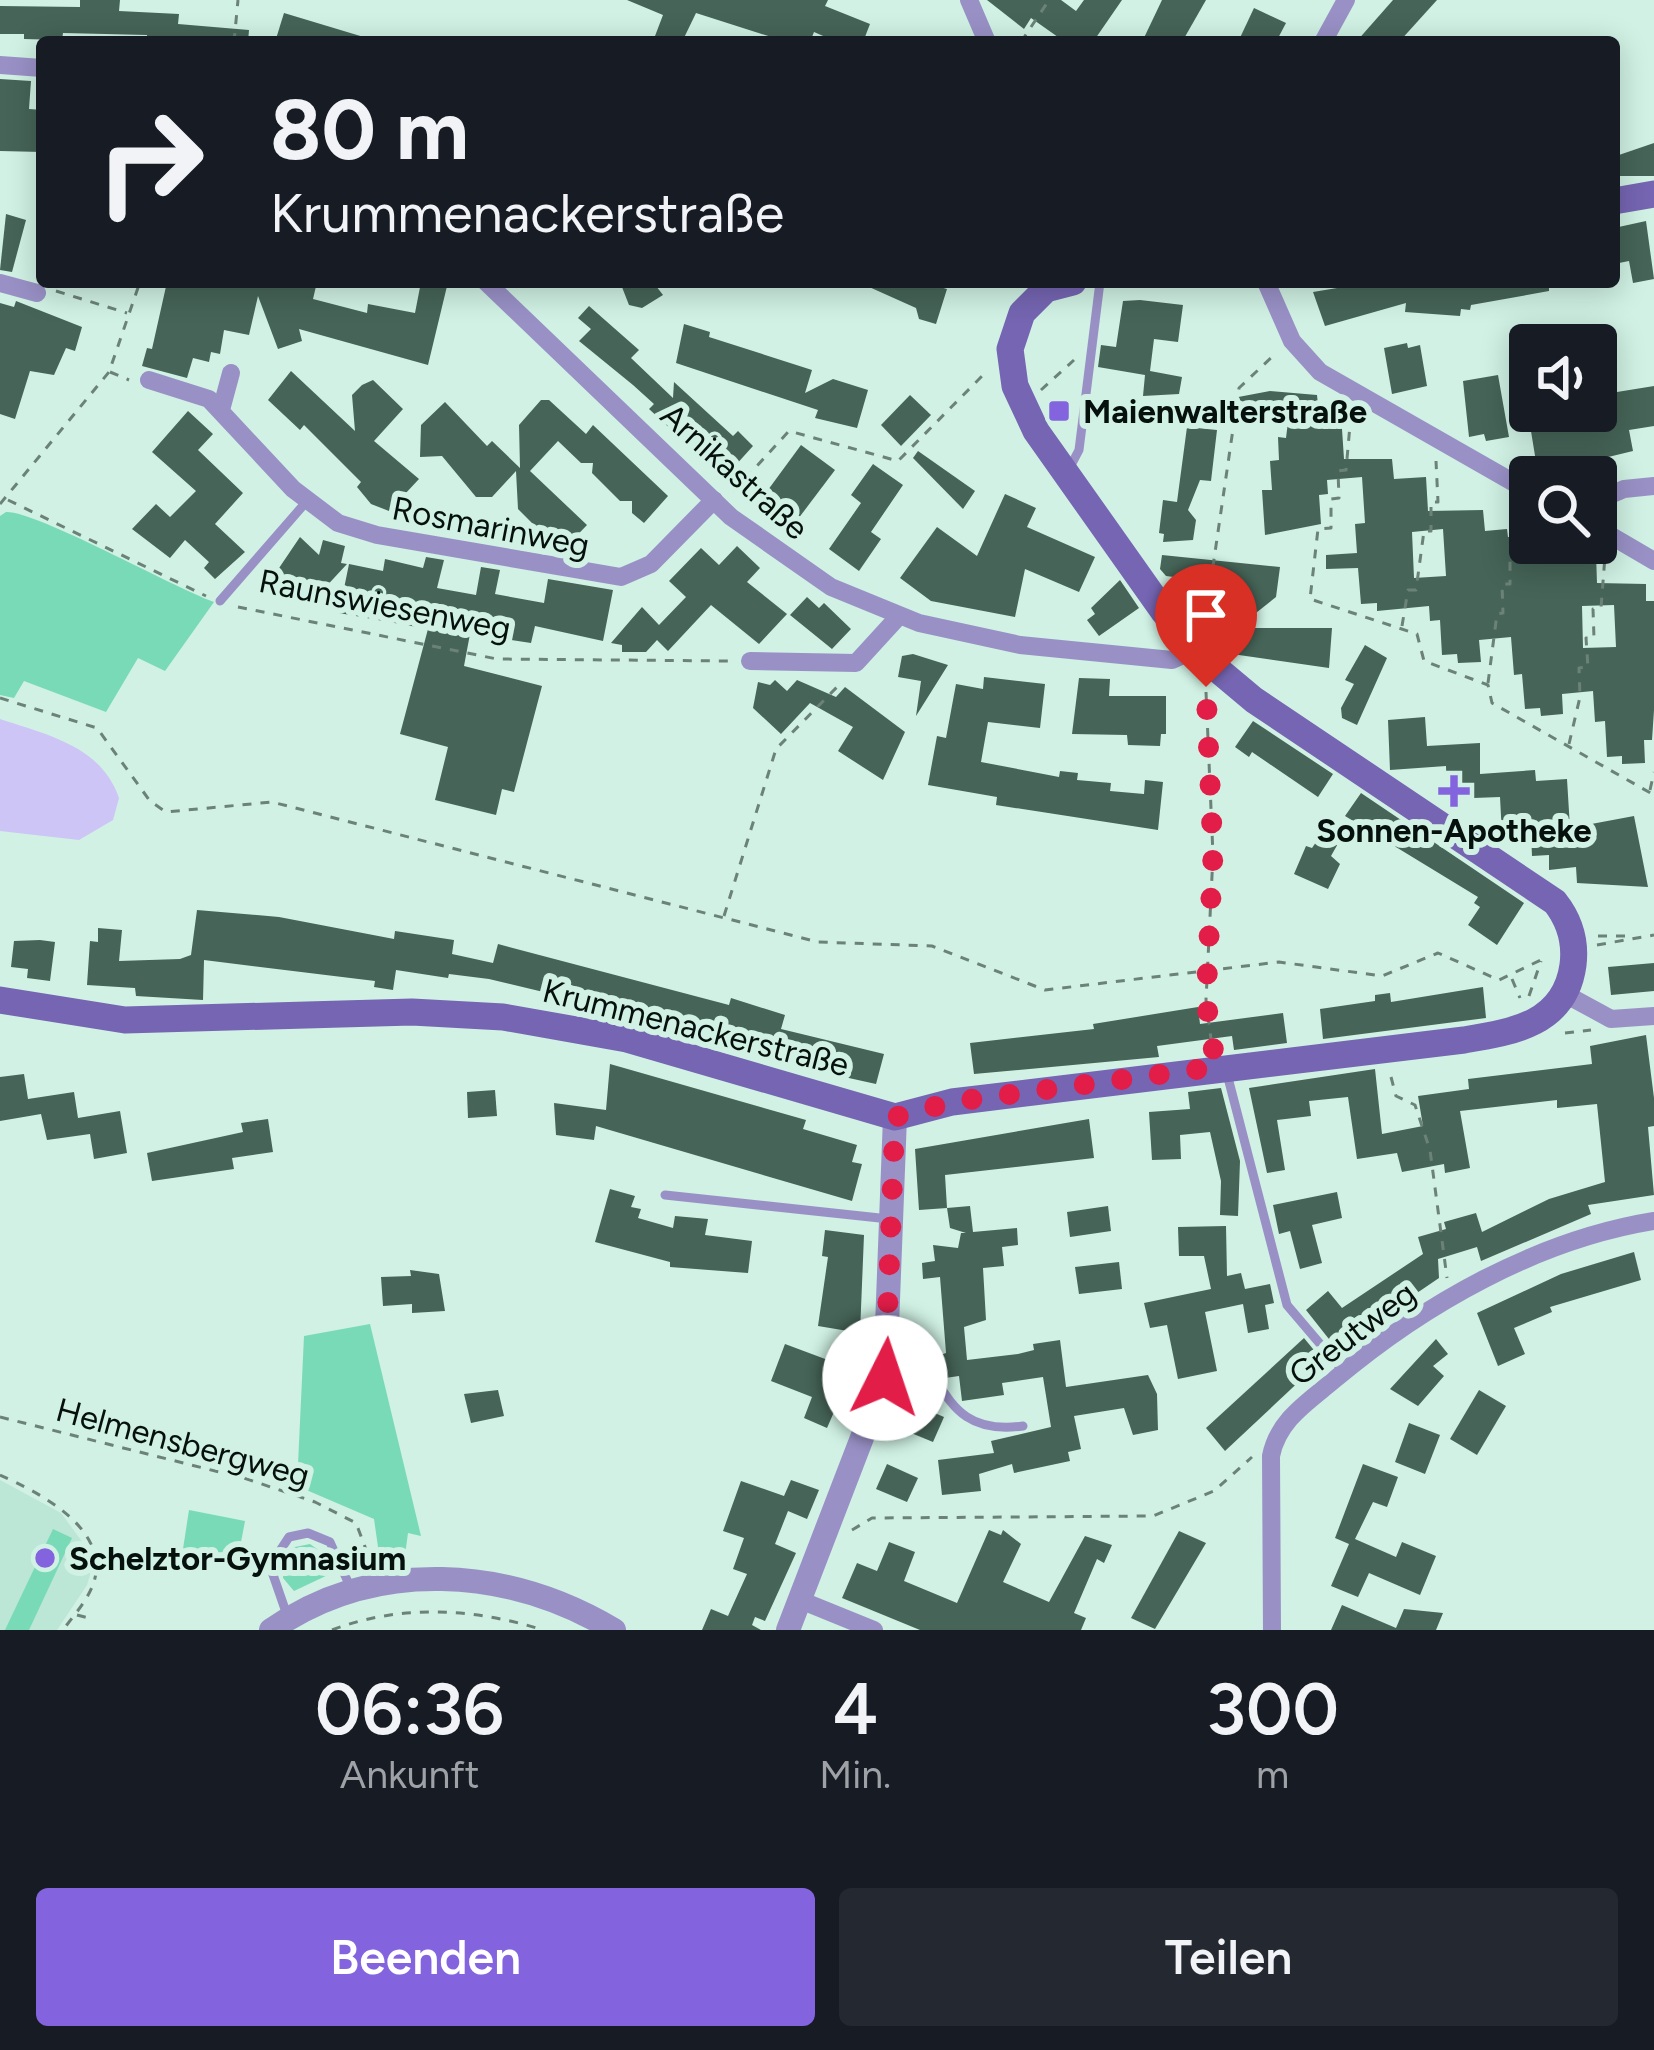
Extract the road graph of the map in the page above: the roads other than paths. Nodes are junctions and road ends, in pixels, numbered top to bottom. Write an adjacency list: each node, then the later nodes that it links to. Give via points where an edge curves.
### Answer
1 (969, 0): 3 (street)
2 (1346, 0): 4 (street)
3 (984, 36)
4 (1326, 36)
5 (0, 65): 6 (street)
6 (36, 68)
7 (1654, 194): 8 (main road)
8 (1620, 200)
9 (0, 283): 14 (street)
10 (492, 288): 23 (street, Arnikastraße)
11 (1052, 288): 18 (main road, via 1027,305 1010,349 1023,408)
12 (1099, 288): 18 (lane, via 1079,450)
13 (1269, 288): 19 (street, via 1312,366)
14 (38, 293)
15 (230, 373): 17 (street)
16 (149, 380): 17 (street, Rosmarinweg, via 199,393)
17 (221, 410): 22 (street, Rosmarinweg)
18 (1065, 475): 28 (main road)
19 (1509, 480)
20 (1654, 486): 21 (street)
21 (1617, 492)
22 (307, 502): 23 (street, Rosmarinweg, via 367,533 606,578 651,564); 26 (lane)
23 (717, 503): 27 (street, Arnikastraße, via 796,566)
24 (1617, 540): 25 (street)
25 (1654, 561)
26 (220, 601)
27 (899, 616): 28 (street, Arnikastraße, via 1081,653 1172,660); 29 (street, via 856,663)
28 (1199, 640): 30 (main road, via 1254,700 1541,890 1564,915)
29 (750, 661)
30 (1577, 962): 32 (street, via 1611,1018); 33 (main road, via 1546,1015 1514,1031)
31 (0, 1000): 34 (main road, Krummenackerstraße, via 125,1020 412,1012 532,1021 627,1039)
32 (1654, 1016)
33 (1220, 1066): 34 (main road); 39 (lane, via 1287,1305)
34 (895, 1117): 36 (street)
35 (665, 1195): 36 (lane)
36 (889, 1219): 38 (street)
37 (1654, 1221): 39 (street, Greutweg, via 1591,1236 1450,1298)
38 (889, 1337): 40 (lane, via 977,1425); 42 (street, via 879,1403)
39 (1343, 1372): 47 (street, Greutweg, via 1276,1436)
40 (1023, 1426)
41 (352, 1591): 43 (street); 43 (lane, via 330,1542 308,1533 289,1537 270,1566); 44 (street, via 455,1578 512,1586)
42 (800, 1600): 45 (street); 46 (street)
43 (280, 1624)
44 (614, 1630)
45 (788, 1630)
46 (874, 1630)
47 (1272, 1630)

